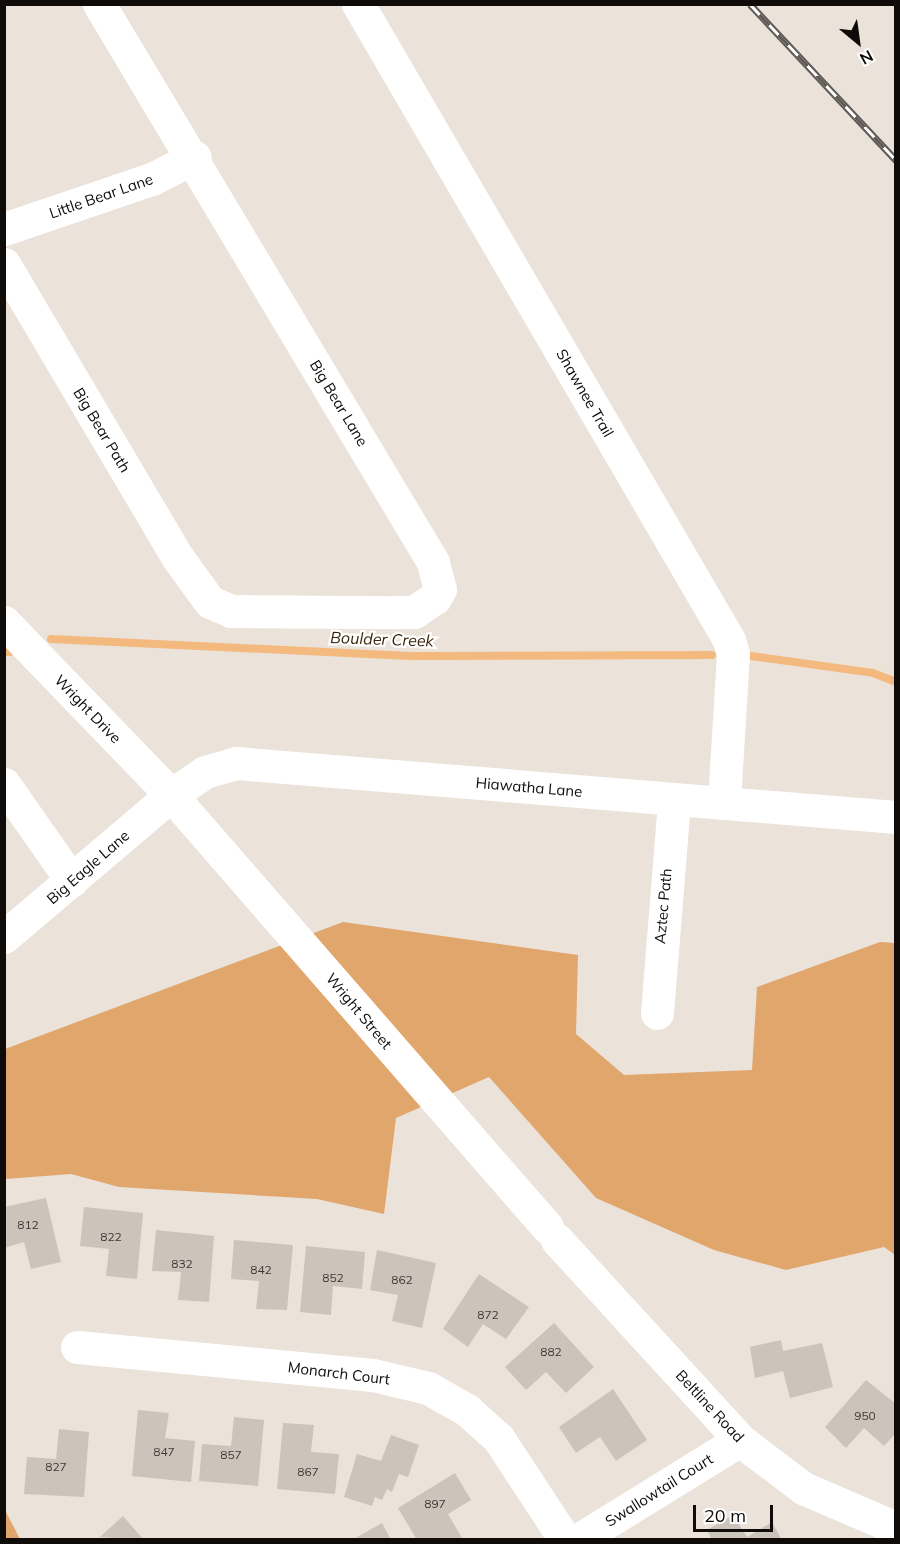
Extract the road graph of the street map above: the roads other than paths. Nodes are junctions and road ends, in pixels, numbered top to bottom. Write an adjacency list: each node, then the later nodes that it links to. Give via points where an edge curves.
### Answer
1 (99, 4): 3 (street, Big Bear Lane)
2 (358, 4): 11 (street, Shawnee Trail, via 729,640 733,654)
3 (195, 157): 4 (street, Little Bear Lane, via 152,179); 6 (street, Big Bear Lane, via 433,562 440,589 414,612 231,611)
4 (4, 229)
5 (4, 264): 6 (street, Big Bear Path)
6 (202, 595)
7 (4, 622): 9 (street, Wright Drive)
8 (4, 784): 13 (street)
9 (171, 795): 10 (street, Hiawatha Lane, via 219,766 247,762); 13 (street, Big Eagle Lane); 16 (street, Wright Street)
10 (674, 800): 11 (street, Hiawatha Lane); 15 (street, Aztec Path)
11 (724, 803): 12 (street, Hiawatha Lane)
12 (896, 817)
13 (72, 881): 14 (street, Big Eagle Lane)
14 (4, 937)
15 (657, 1013)
16 (552, 1234): 18 (street, Beltline Road)
17 (77, 1347): 20 (street, Monarch Court, via 373,1375 428,1388 467,1410 499,1439)
18 (740, 1440): 19 (street, Beltline Road, via 803,1488); 21 (street, Swallowtail Court)
19 (896, 1528)
20 (565, 1539)
21 (578, 1539)

